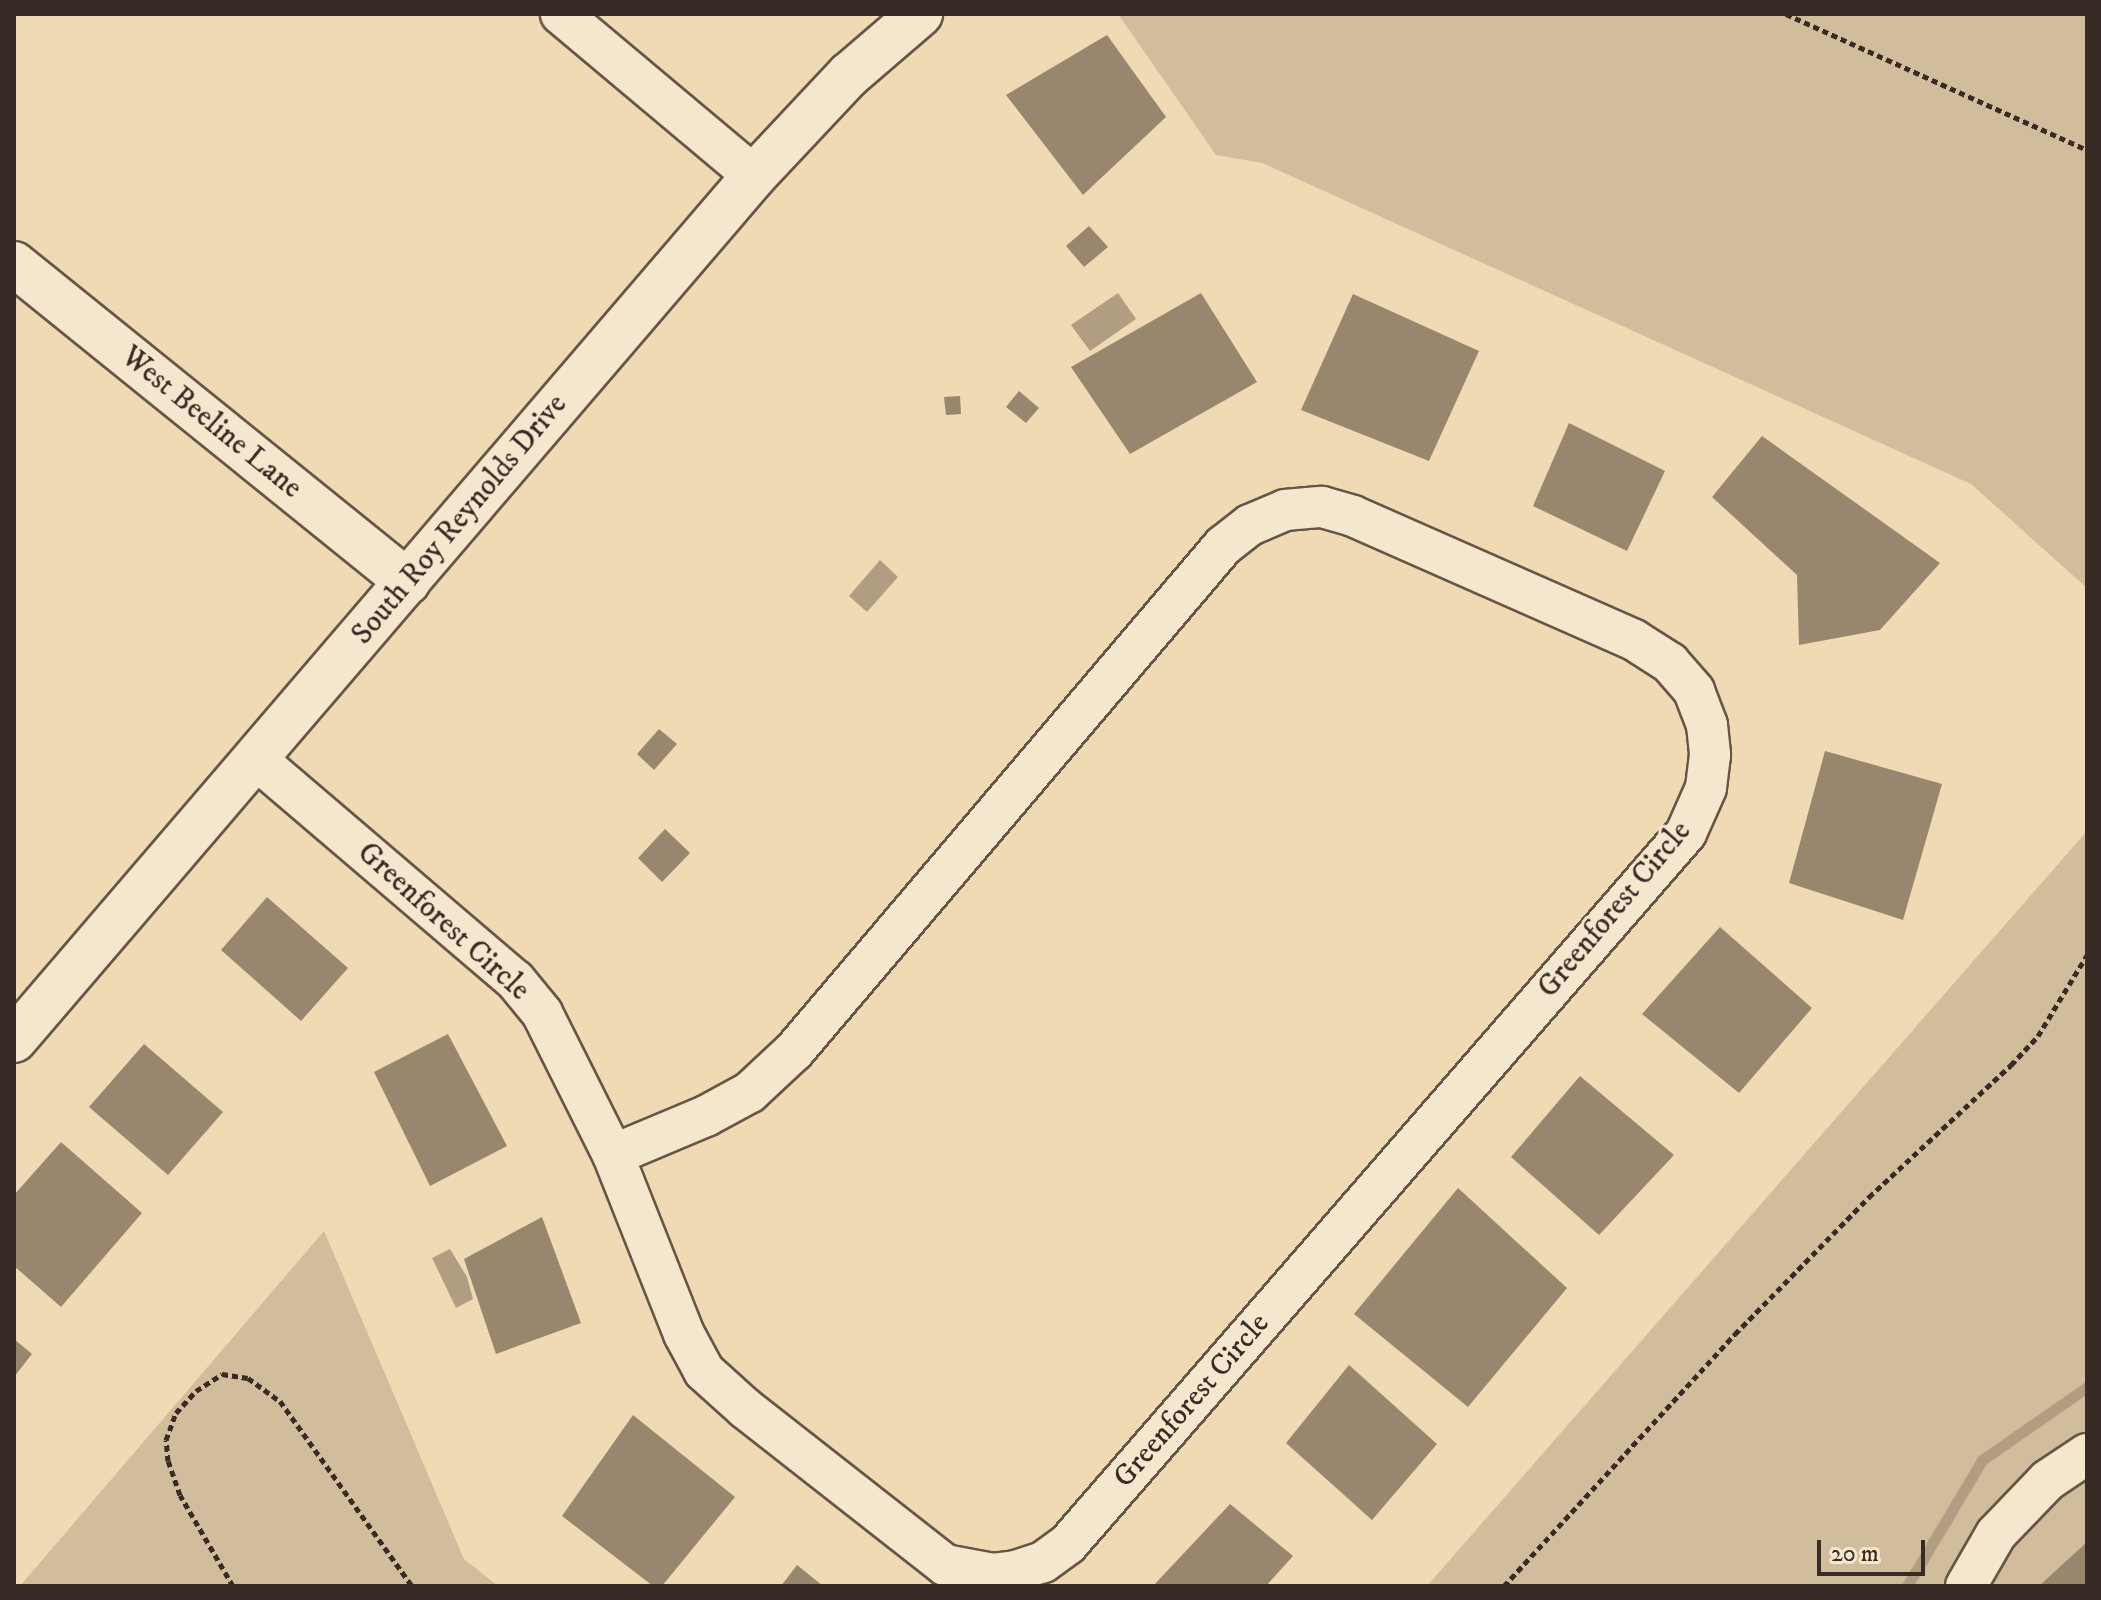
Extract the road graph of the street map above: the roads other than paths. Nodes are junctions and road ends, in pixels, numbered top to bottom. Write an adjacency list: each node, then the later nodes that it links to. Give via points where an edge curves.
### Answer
1 (561, 14): 3 (street)
2 (920, 14): 3 (street, South Roy Reynolds Drive, via 849,75)
3 (754, 176): 5 (street, South Roy Reynolds Drive)
4 (14, 264): 5 (street, West Beeline Lane)
5 (408, 582): 6 (street, South Roy Reynolds Drive)
6 (257, 760): 7 (street, South Roy Reynolds Drive); 8 (street, Greenforest Circle, via 515,980 542,1013)
7 (14, 1040)
8 (613, 1155): 8 (street, Greenforest Circle, via 684,1334 704,1371 945,1565 993,1574 1043,1562 1079,1532 1686,833 1706,788 1710,755 1707,725 1694,691 1670,663 1634,640 1353,516 1322,507 1285,510 1250,525 1223,546 794,1051 750,1092)
9 (2087, 1454): 10 (street, via 2048,1480 1996,1534)
10 (1966, 1586)

